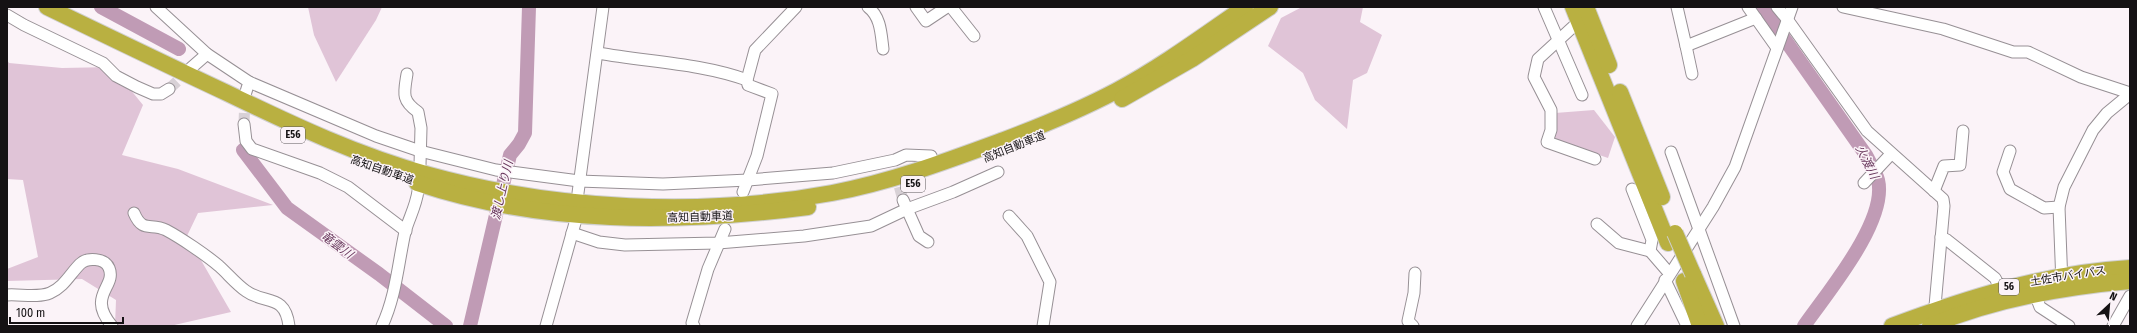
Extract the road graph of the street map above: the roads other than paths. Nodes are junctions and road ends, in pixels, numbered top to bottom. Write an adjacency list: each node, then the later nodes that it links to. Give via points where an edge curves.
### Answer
1 (47, 7): 59 (highway, 高知自動車道 / E56, via 298,127 359,152 480,194)
2 (156, 7): 30 (street)
3 (603, 7): 29 (street)
4 (796, 7): 34 (street, via 755,50)
5 (916, 7): 6 (street, via 926,21)
6 (947, 7)
7 (951, 7): 24 (street)
8 (1232, 7): 37 (highway)
9 (1245, 7): 37 (highway, 高知自動車道 / E56)
10 (1270, 7): 59 (highway, 高知自動車道 / E56, via 1192,59 1122,100 1026,143 911,184 831,204 735,216 682,219 613,218)
11 (1544, 7): 25 (street)
12 (1573, 7): 68 (highway)
13 (1586, 7): 68 (highway)
14 (1677, 7): 27 (street)
15 (1748, 7): 21 (street)
16 (1777, 7): 22 (street)
17 (1792, 7): 22 (street)
18 (1843, 7): 39 (street, via 1943,29 2013,52 2028,52 2081,77)
19 (871, 8): 28 (street, via 880,26)
20 (7, 15): 36 (street, via 102,63 116,76 137,88 153,94 161,94)
21 (1756, 18): 26 (street); 27 (street)
22 (1787, 21): 26 (street); 46 (street, via 1867,131)
23 (1575, 25): 25 (street)
24 (974, 36)
25 (1558, 41): 38 (street); 48 (street, via 1538,59 1534,77 1551,110 1551,130 1547,142)
26 (1778, 45): 65 (street, via 1735,167)
27 (1686, 46): 33 (street)
28 (883, 49)
29 (598, 53): 34 (street, via 704,68); 52 (street)
30 (207, 54): 31 (street); 35 (street)
31 (191, 68)
32 (407, 74): 43 (street, via 404,94 408,105 418,112 421,128)
33 (1692, 74)
34 (747, 80): 51 (street, via 748,85 772,94 757,156)
35 (249, 82): 40 (street); 43 (street, via 376,136)
36 (169, 89)
37 (1116, 91): 59 (highway, 高知自動車道 / E56, via 1022,133 909,175 831,193 741,204 681,207)
38 (1582, 94)
39 (2130, 94): 61 (street, via 2093,130 2064,187)
40 (245, 95)
41 (244, 124): 67 (street, via 246,141 252,149 320,173 348,187)
42 (1963, 131): 56 (street, via 1960,165 1944,166)
43 (420, 151): 49 (street); 52 (street, via 496,170)
44 (2010, 151): 61 (street, via 2003,172 2010,189 2044,208)
45 (1671, 152): 65 (street)
46 (1891, 154): 53 (street); 56 (street)
47 (931, 156): 51 (street, via 906,155 895,166)
48 (1595, 159)
49 (420, 165)
50 (998, 172): 60 (street, via 953,192)
51 (748, 180): 52 (street, via 663,184); 57 (street)
52 (580, 181): 58 (street)
53 (1864, 183)
54 (1632, 189): 72 (street, via 1652,240)
55 (418, 191): 67 (street)
56 (1934, 191): 69 (street, via 1943,199)
57 (743, 192)
58 (578, 193)
59 (519, 201)
60 (905, 204): 70 (street, via 919,236); 71 (street, via 871,226 804,236)
61 (2059, 207): 78 (street)
62 (134, 213): 85 (street, via 138,222 145,227 164,229 187,243 218,265 245,291 280,304 287,316)
63 (1009, 216): 89 (street, via 1028,236 1050,282)
64 (1597, 224): 72 (street, via 1619,243)
65 (1699, 228): 75 (street); 95 (street)
66 (725, 230): 71 (street)
67 (406, 231): 86 (street, via 394,294)
68 (1672, 238): 76 (highway, bridge)
69 (1941, 238): 79 (street, via 1995,278); 83 (street)
70 (928, 242)
71 (718, 243): 87 (street, via 625,245 599,242 574,228); 88 (street, via 692,323)
72 (1650, 251): 75 (street)
73 (2130, 268): 78 (highway, 土佐市バイパス / 56)
74 (1415, 273): 90 (street, via 1408,321)
75 (1667, 277): 91 (street); 92 (street)
76 (1688, 277): 93 (highway); 94 (highway)
77 (2130, 280): 78 (highway, 土佐市バイパス / 56)
78 (2062, 282): 79 (highway, 土佐市バイパス / 56); 80 (highway, 土佐市バイパス / 56)
79 (2001, 289): 83 (highway, 土佐市バイパス / 56)
80 (2035, 294): 83 (highway, 土佐市バイパス / 56); 97 (street, via 2040,307)
81 (7, 296): 84 (street, via 49,294 65,283 81,263 92,259 103,261 109,267 111,276 100,298 102,311)
82 (2130, 296): 98 (street)
83 (1933, 322): 96 (highway, 土佐市バイパス / 56)
84 (112, 326)
85 (288, 326)
86 (382, 326)
87 (546, 326)
88 (694, 326)
89 (1042, 326)
90 (1413, 326)
91 (1637, 326)
92 (1687, 326)
93 (1700, 326)
94 (1716, 326)
95 (1734, 326)
96 (1892, 326)
97 (2069, 326)
98 (2113, 326)

